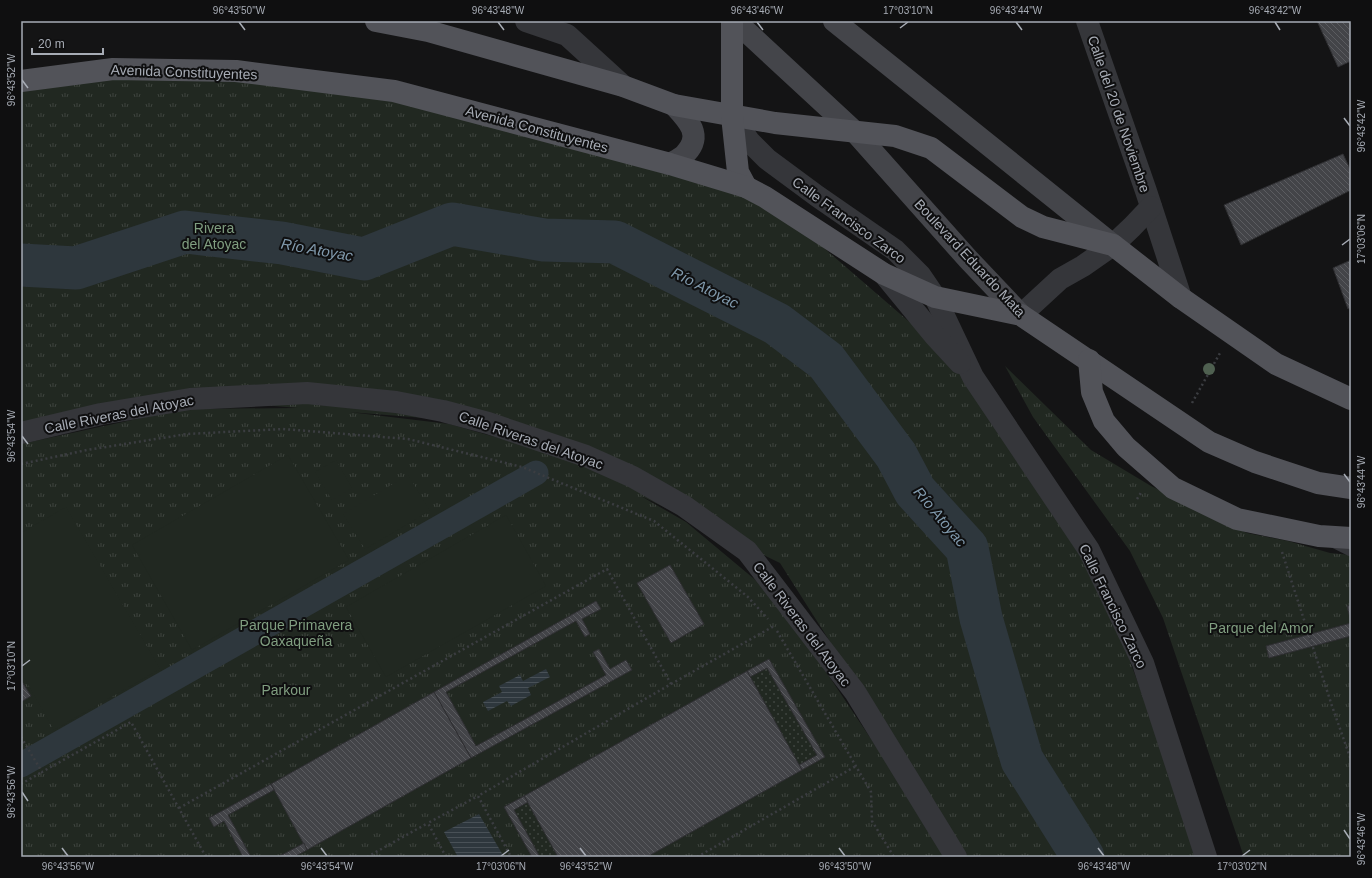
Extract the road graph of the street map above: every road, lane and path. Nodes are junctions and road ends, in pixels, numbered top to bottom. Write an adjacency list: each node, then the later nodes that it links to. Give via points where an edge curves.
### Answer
1 (376, 21): 8 (main road, via 428,31)
2 (526, 21): 8 (street, via 567,35)
3 (732, 21): 10 (main road)
4 (735, 21): 11 (main road, Boulevard Eduardo Mata)
5 (834, 21): 15 (main road)
6 (1087, 21): 14 (street, Calle del 20 de Noviembre)
7 (21, 80): 12 (main road, Avenida Constituyentes, via 112,69 236,71 394,91)
8 (623, 86): 9 (main road)
9 (674, 105): 10 (main road); 12 (main road, via 687,119 694,132 692,144 685,154)
10 (732, 116): 11 (main road); 13 (main road, via 738,172); 17 (street, Calle Francisco Zarco, via 749,141 767,159 895,250 920,275)
11 (855, 132): 15 (main road, via 895,136 931,148 1022,217 1043,228); 19 (main road, Boulevard Eduardo Mata)
12 (670, 164): 13 (main road, Avenida Constituyentes)
13 (746, 186): 16 (main road, Avenida Constituyentes)
14 (1151, 207): 15 (street, Calle del 20 de Noviembre); 18 (street, Calle del 20 de Noviembre)
15 (1113, 245): 18 (main road); 19 (street, Calle del 20 de Noviembre, via 1060,279)
16 (884, 274): 17 (main road, Avenida Constituyentes); 21 (street, Calle Francisco Zarco)
17 (935, 297): 19 (main road, Avenida Constituyentes); 21 (street, Calle Francisco Zarco)
18 (1181, 298): 22 (main road, via 1276,364)
19 (1021, 315): 20 (main road, Boulevard Eduardo Mata)
20 (1089, 360): 25 (main road, Boulevard Eduardo Mata, via 1209,442 1318,483); 26 (main road, via 1092,392 1104,421 1126,447 1173,488 1237,519)
21 (973, 377): 47 (street, Calle Francisco Zarco, via 1089,550 1143,663)
22 (1351, 399)
23 (21, 433): 46 (street, Calle Riveras del Atoyac, via 101,414 190,399 307,393 396,402 473,419 586,456 633,477 684,506 747,551 855,692)
24 (21, 464): 30 (path, via 186,434 283,429 408,439 522,467 654,521 748,597)
25 (1351, 488)
26 (1274, 527): 27 (main road); 33 (path)
27 (1319, 536): 28 (main road); 29 (lane)
28 (1351, 538)
29 (1351, 551)
30 (774, 626): 31 (path); 34 (path)
31 (671, 684): 37 (path); 38 (path, via 607,569)
32 (21, 737): 35 (path)
33 (1351, 760)
34 (856, 766): 44 (path); 45 (path, via 871,792 872,820)
35 (42, 772): 36 (path); 38 (path, via 131,722)
36 (21, 784)
37 (478, 796): 39 (path); 43 (path)
38 (179, 808): 40 (path)
39 (428, 824): 41 (path); 42 (path)
40 (206, 857)
41 (367, 857)
42 (446, 857)
43 (512, 857)
44 (697, 857)
45 (894, 857)
46 (956, 857)
47 (1206, 857)

